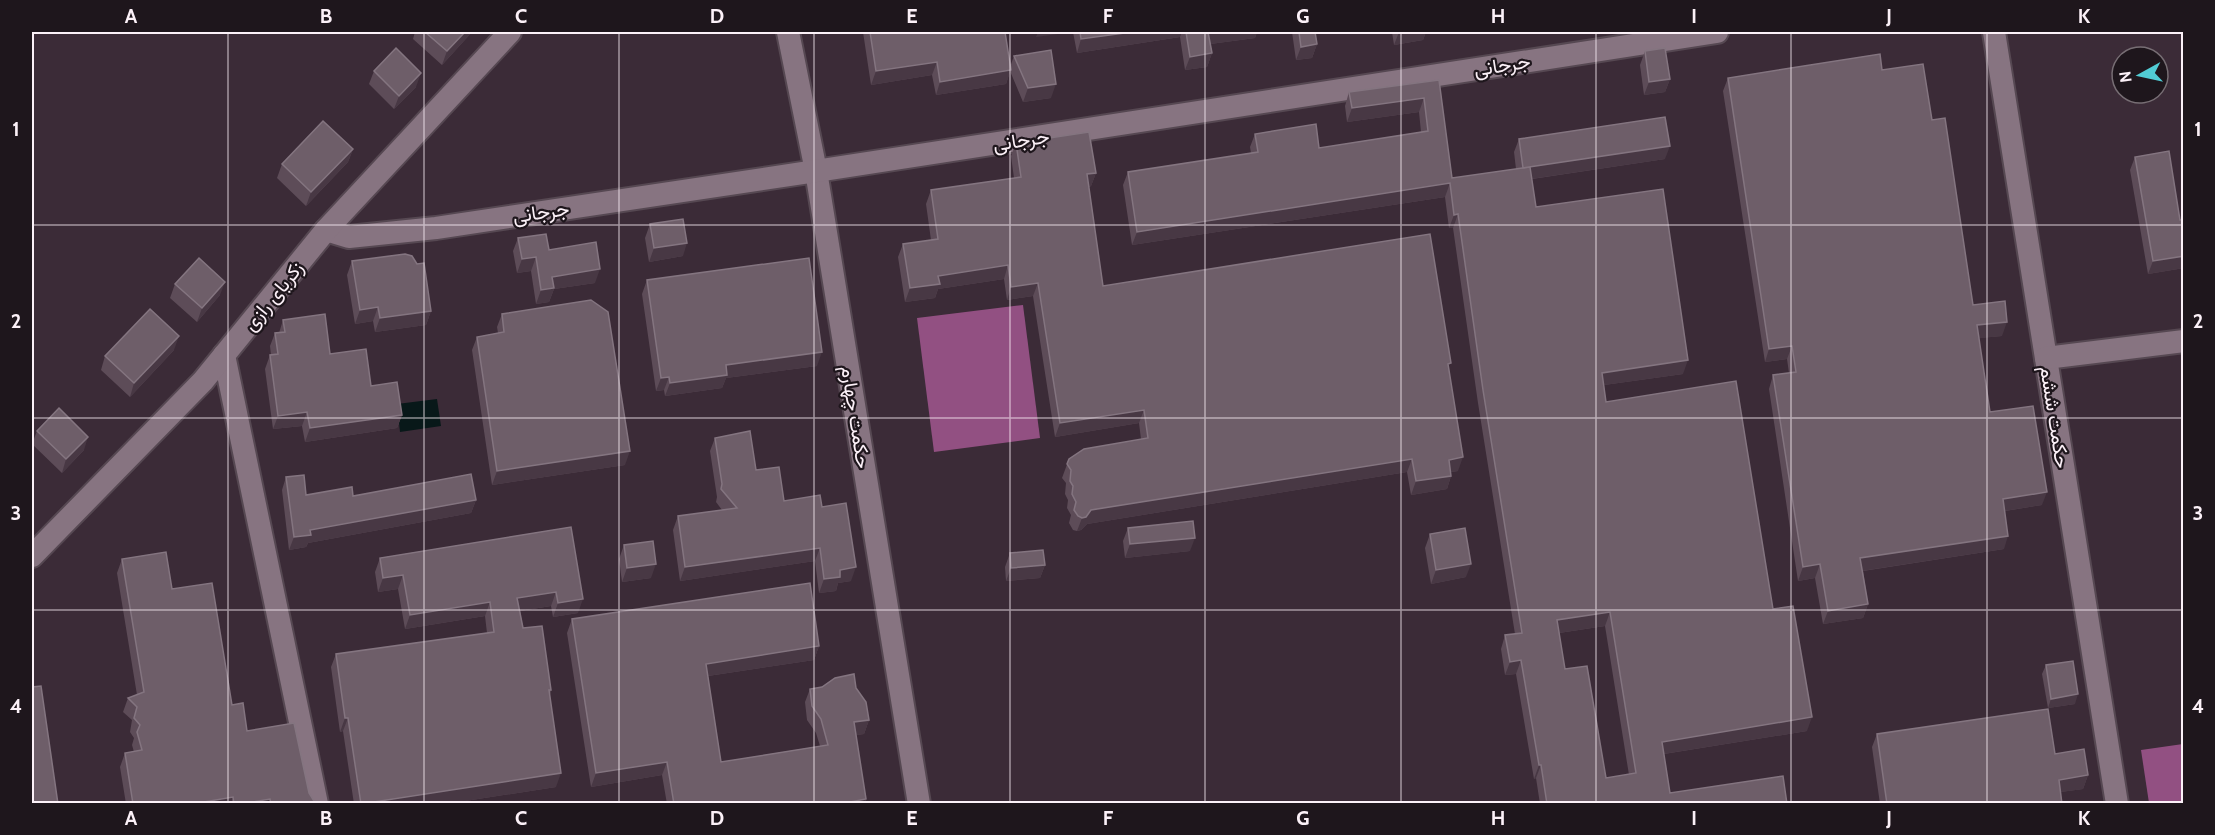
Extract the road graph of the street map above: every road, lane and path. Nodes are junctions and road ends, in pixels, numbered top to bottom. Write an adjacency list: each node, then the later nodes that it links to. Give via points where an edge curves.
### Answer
1 (510, 32): 6 (street, زکریای رازی)
2 (788, 32): 5 (street, حکمت چهارم)
3 (1717, 32): 5 (street, جرجانی)
4 (1994, 32): 9 (street, حکمت ششم)
5 (816, 171): 6 (street, جرجانی, via 436,228 349,237); 12 (street, حکمت چهارم)
6 (326, 230): 8 (street, زکریای رازی)
7 (2184, 340): 9 (street)
8 (224, 355): 10 (street, زکریای رازی); 11 (street)
9 (2046, 358): 13 (street, حکمت ششم)
10 (32, 556)
11 (317, 804)
12 (919, 804)
13 (2117, 804)

